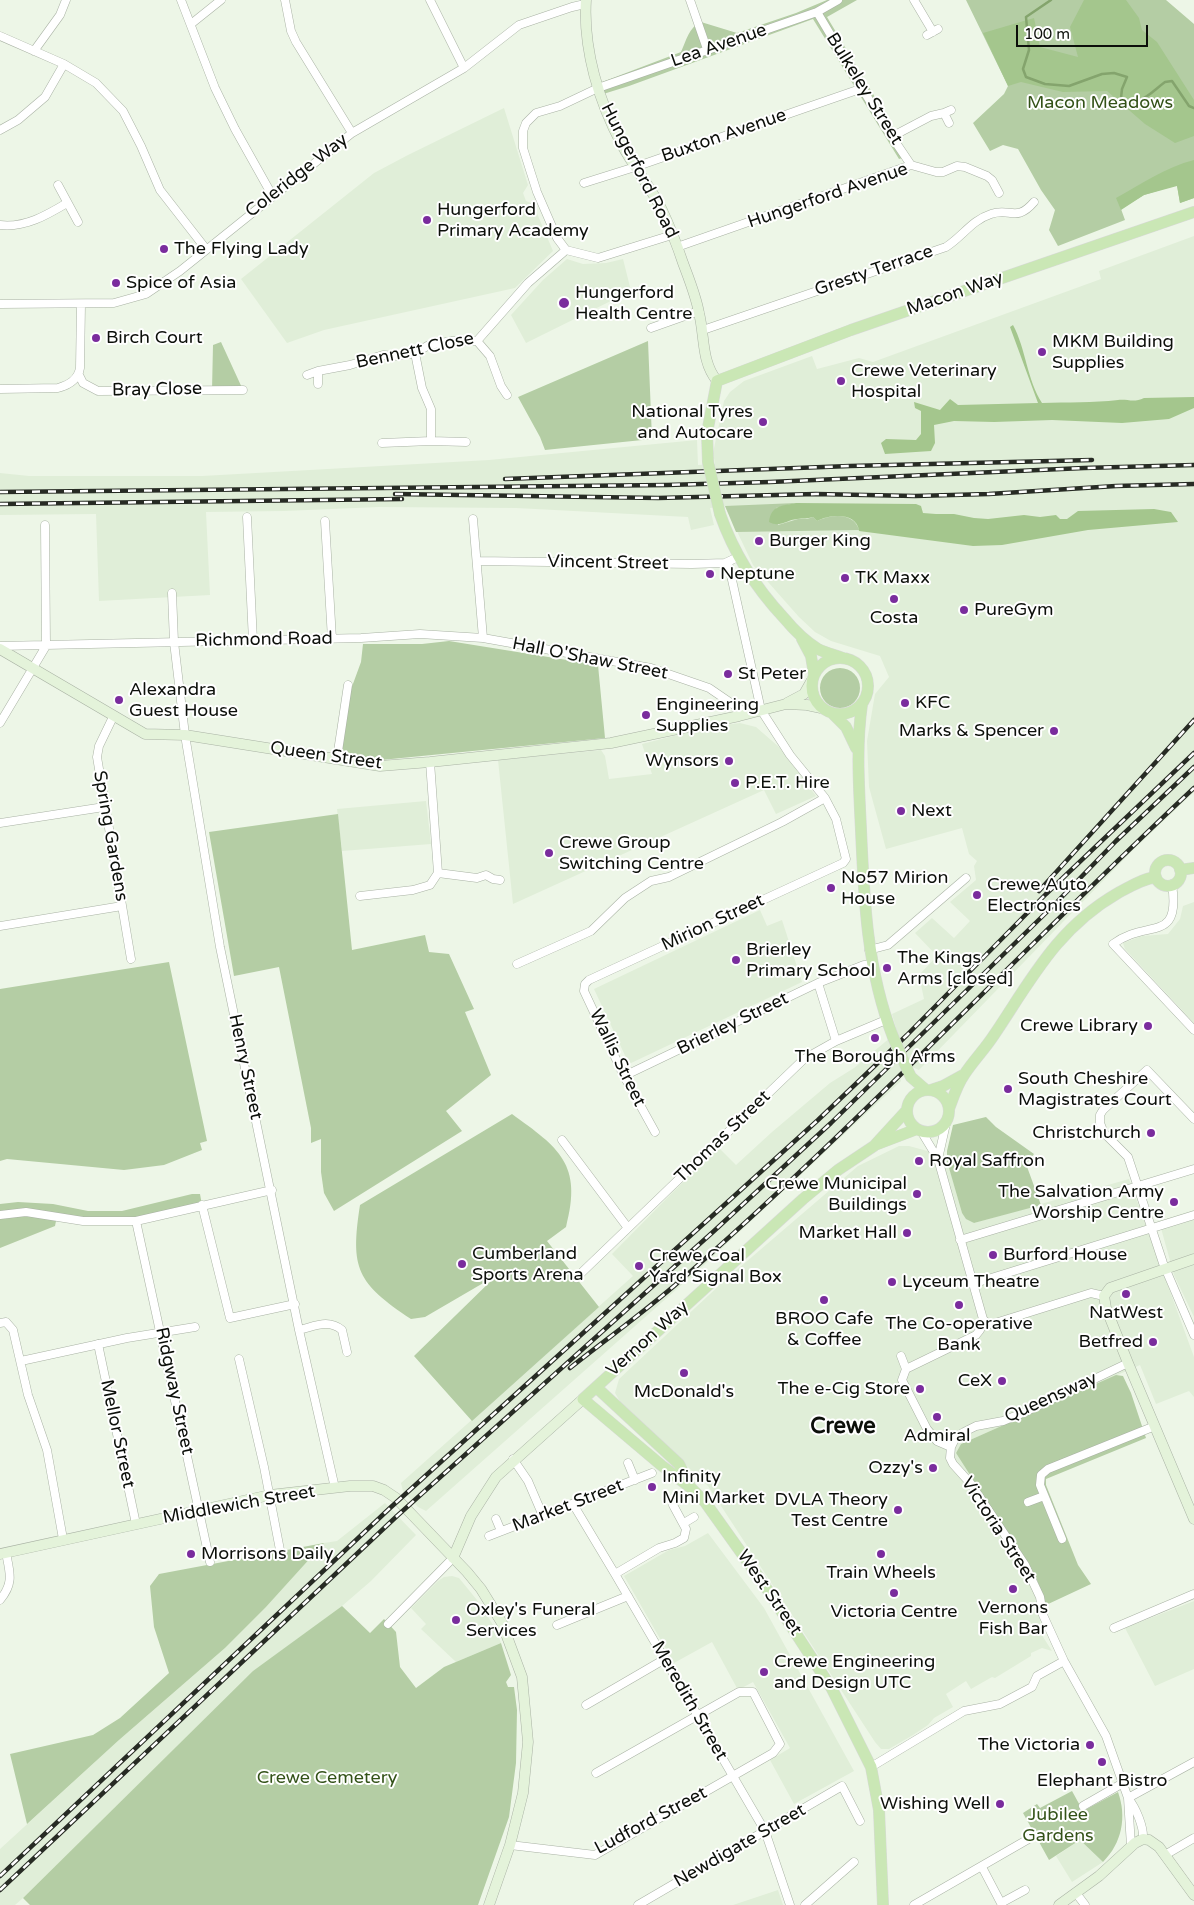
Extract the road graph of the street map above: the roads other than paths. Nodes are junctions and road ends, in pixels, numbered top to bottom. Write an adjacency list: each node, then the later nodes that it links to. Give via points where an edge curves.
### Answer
1 (66, 0): 15 (street)
2 (181, 0): 11 (street)
3 (221, 0): 11 (street)
4 (285, 0): 22 (street, via 296,42)
5 (430, 0): 17 (street)
6 (690, 0): 14 (street)
7 (838, 0): 10 (street, Lea Avenue)
8 (914, 0): 12 (street)
9 (585, 2): 17 (street, Coleridge Way, via 519,25); 18 (street, Hungerford Road, via 586,34)
10 (817, 12): 14 (street, Lea Avenue); 19 (street, Bulkeley Street)
11 (191, 24): 29 (street, via 219,96)
12 (933, 32)
13 (0, 36): 15 (street)
14 (707, 49): 18 (street, Lea Avenue)
15 (34, 51): 16 (street)
16 (64, 64): 21 (street, via 45,97 18,120); 37 (street, via 96,83 122,111 142,146 160,190)
17 (464, 68): 22 (street, Coleridge Way)
18 (598, 88): 25 (street, Hungerford Road, via 608,118); 38 (street, Lea Avenue, via 536,113 522,131 523,148 536,192)
19 (863, 88): 23 (street, Bulkeley Street); 25 (street, Buxton Avenue)
20 (949, 123): 23 (street, via 948,111 930,116)
21 (0, 130)
22 (352, 133): 29 (street, Coleridge Way)
23 (892, 136): 24 (street, Bulkeley Street)
24 (912, 166): 28 (street, Hungerford Avenue, via 943,172 957,166 965,167 992,180); 36 (street, Hungerford Avenue)
25 (635, 167): 26 (street, Buxton Avenue); 35 (street, Hungerford Road, via 662,209)
26 (584, 183)
27 (58, 185): 31 (street)
28 (999, 192)
29 (272, 195): 37 (street, Coleridge Way)
30 (1034, 202): 43 (street, Gresty Terrace, via 1020,214 1001,211 979,220 946,248)
31 (67, 203): 33 (street); 34 (street, via 23,224)
32 (1194, 212): 49 (main road, Macon Way, via 851,330)
33 (78, 222)
34 (0, 225)
35 (672, 235): 36 (street, Hungerford Road); 38 (street, via 598,258)
36 (677, 247): 41 (street, Hungerford Road)
37 (206, 248): 40 (street, Coleridge Way, via 146,294 114,303)
38 (566, 250): 44 (street, Bennett Close, via 528,283)
39 (0, 304): 40 (street, Coleridge Way)
40 (81, 304): 47 (street)
41 (699, 311): 42 (street); 43 (street, Hungerford Road)
42 (650, 328)
43 (702, 330): 49 (street, Hungerford Road, via 705,360)
44 (477, 341): 45 (street, Bennett Close, via 429,345); 53 (street, via 490,356)
45 (415, 353): 46 (street, Bennett Close, via 383,355); 54 (street, via 422,388 431,409)
46 (318, 372): 48 (street, Bennett Close); 50 (street)
47 (79, 375): 51 (street, via 67,386 58,388); 52 (street, Bray Close, via 83,383 98,391)
48 (307, 375)
49 (717, 382): 61 (main road, bridge, via 707,433 708,462)
50 (318, 384)
51 (0, 389)
52 (242, 390)
53 (508, 396)
54 (431, 441): 55 (street); 56 (street)
55 (466, 442)
56 (382, 443)
57 (247, 517): 67 (street)
58 (473, 518): 62 (street)
59 (325, 521): 66 (street)
60 (45, 524): 69 (street)
61 (733, 560): 62 (street, Vincent Street, via 686,564); 64 (main road); 77 (street, via 732,583)
62 (477, 561): 65 (street)
63 (172, 593): 68 (street, Henry Street)
64 (800, 636): 71 (main road, via 819,649); 73 (main road, via 811,656)
65 (483, 638): 66 (street, Richmond Road, via 420,634); 79 (street, Hall O'Shaw Street, via 651,668 709,688)
66 (332, 639): 67 (street, Richmond Road)
67 (253, 641): 68 (street, Richmond Road)
68 (174, 642): 69 (street, Richmond Road); 82 (street, Henry Street)
69 (46, 646): 70 (street, Richmond Road); 72 (street)
70 (0, 648): 72 (street, Queen Street)
71 (843, 658): 73 (main road, via 826,662); 76 (main road, via 856,663 865,674 868,689)
72 (32, 668): 80 (street, Queen Street); 81 (street)
73 (813, 677): 75 (street, via 804,694); 78 (main road, via 813,695)
74 (348, 685): 84 (street)
75 (786, 704): 77 (street, Queen Street); 78 (street)
76 (862, 704): 78 (main road, via 848,713); 83 (main road)
77 (761, 710): 79 (street, Queen Street); 86 (street, via 790,755)
78 (826, 710): 83 (main road, via 846,727)
79 (747, 714): 85 (street, Queen Street, via 611,743)
80 (114, 717): 82 (street, Queen Street, via 145,734); 87 (street, Spring Gardens, via 96,757)
81 (0, 723)
82 (185, 735): 84 (street, Queen Street); 122 (street, Henry Street, via 220,947)
83 (857, 750): 99 (main road)
84 (337, 758): 85 (street, Queen Street, via 380,766)
85 (430, 762): 91 (street)
86 (825, 798): 101 (street, via 669,877 651,881 626,898 591,931); 104 (street, Mirion Street, via 836,819 846,859 843,863)
87 (104, 806): 88 (street); 97 (street, Spring Gardens)
88 (0, 823)
89 (1194, 868): 90 (main road)
90 (1180, 870): 92 (main road, via 1173,861 1162,861 1156,866); 95 (main road, via 1178,880)
91 (438, 873): 94 (street, via 477,878 486,875); 96 (street, via 430,886)
92 (1156, 877): 95 (main road, via 1164,885); 109 (main road, via 1110,898 1064,936 1043,960)
93 (966, 878): 99 (street, via 888,946)
94 (500, 880)
95 (1172, 884): 106 (street, via 1174,910 1170,920 1156,929 1130,934 1113,944)
96 (360, 896)
97 (122, 906): 98 (street); 100 (street, Spring Gardens)
98 (0, 926)
99 (869, 950): 102 (main road)
100 (131, 958)
101 (517, 964)
102 (872, 964): 103 (street, Brierley Street); 105 (main road)
103 (818, 983): 107 (street); 110 (street, Brierley Street)
104 (585, 984): 110 (street, Wallis Street, via 584,991)
105 (886, 1020): 107 (street, Thomas Street); 108 (main road, bridge)
106 (1194, 1030)
107 (836, 1041): 127 (street, Thomas Street, via 804,1059)
108 (909, 1074): 111 (main road); 112 (main road)
109 (965, 1074): 111 (main road); 113 (main road)
110 (624, 1076): 116 (street, Wallis Street)
111 (929, 1090): 112 (main road, via 915,1094); 113 (main road, via 942,1096)
112 (908, 1106): 115 (main road, via 909,1120); 118 (main road, Vernon Way)
113 (948, 1114): 115 (main road, via 938,1129 931,1132); 119 (street)
114 (1194, 1119): 121 (street, via 1147,1070 1103,1110 1100,1119 1104,1133 1128,1157)
115 (919, 1130): 118 (main road, Vernon Way); 119 (street)
116 (655, 1132)
117 (562, 1140): 127 (street)
118 (874, 1146): 149 (main road, Vernon Way, via 803,1199)
119 (938, 1159): 129 (street)
120 (1194, 1169): 121 (street)
121 (1138, 1186): 128 (street); 129 (street)
122 (272, 1190): 123 (street); 135 (street, Henry Street)
123 (202, 1205): 126 (street); 135 (street, via 230,1318)
124 (0, 1215): 126 (street, via 26,1212 83,1221)
125 (1194, 1215): 128 (street)
126 (136, 1221): 140 (street, Ridgway Street)
127 (628, 1228): 132 (street, Thomas Street)
128 (1152, 1228): 131 (street); 133 (street)
129 (960, 1240): 133 (street)
130 (1194, 1259): 131 (street)
131 (1166, 1269): 134 (street, via 1110,1288); 141 (street)
132 (576, 1278)
133 (972, 1284): 136 (street)
134 (1104, 1296): 136 (street, via 1091,1293 992,1324); 147 (street)
135 (295, 1304): 139 (street, Henry Street)
136 (983, 1319): 148 (street, via 976,1335)
137 (0, 1323): 146 (street, via 6,1322 13,1330)
138 (195, 1327): 140 (street)
139 (299, 1330): 143 (street, via 330,1323 337,1326 342,1330); 157 (street, Henry Street)
140 (161, 1332): 142 (street); 164 (street, Ridgway Street)
141 (1194, 1335)
142 (98, 1344): 146 (street); 170 (street, Mellor Street)
143 (347, 1352)
144 (901, 1356): 148 (street)
145 (239, 1360): 159 (street)
146 (21, 1361): 173 (street, via 28,1395 47,1450)
147 (1128, 1363): 151 (street); 152 (street, Queensway, via 1025,1412 1003,1421 976,1426 956,1437)
148 (906, 1369): 152 (street, via 902,1380 927,1429 937,1442)
149 (596, 1387): 150 (main road, Vernon Way); 158 (main road, West Street, via 679,1464)
150 (582, 1399): 153 (street, Vernon Way); 158 (main road, West Street)
151 (1155, 1426): 160 (street, via 1048,1469 1041,1475); 168 (street)
152 (951, 1447): 187 (street, Victoria Street, via 953,1464 971,1484 1025,1566)
153 (513, 1459): 165 (street, via 528,1481); 177 (street, Vernon Way, via 496,1477 471,1516)
154 (628, 1463): 156 (street, Market Street)
155 (652, 1473): 156 (street, Market Street)
156 (635, 1480): 162 (street, Market Street)
157 (335, 1488): 159 (street, Middlewich Street); 177 (street, Middlewich Street, via 373,1486 384,1490 396,1498)
158 (691, 1488): 191 (main road, West Street, via 710,1510 809,1652 832,1689)
159 (270, 1495): 164 (street, Middlewich Street); 175 (street)
160 (1044, 1496): 161 (street); 174 (street)
161 (1028, 1502)
162 (573, 1504): 165 (street, Market Street); 179 (street, Meredith Street)
163 (674, 1505): 169 (street)
164 (199, 1511): 170 (street, Middlewich Street); 178 (street, Ridgway Street)
165 (543, 1516): 171 (street, Market Street)
166 (694, 1517): 169 (street)
167 (496, 1519): 171 (street, Market Street)
168 (1194, 1519)
169 (684, 1522): 179 (street, via 684,1538 659,1548)
170 (136, 1524): 173 (street, Middlewich Street)
171 (501, 1532): 172 (street, Market Street)
172 (489, 1536)
173 (63, 1539): 176 (street, Middlewich Street)
174 (1062, 1539)
175 (280, 1550)
176 (2, 1553): 182 (street, via 10,1585)
177 (453, 1558): 183 (street); 202 (street, Middlewich Street, via 481,1589 502,1623 522,1677 528,1742 523,1793)
178 (210, 1562)
179 (616, 1574): 181 (street, Meredith Street)
180 (1194, 1594): 185 (street)
181 (628, 1596): 184 (street); 186 (street, Meredith Street)
182 (0, 1600)
183 (388, 1624)
184 (557, 1626)
185 (1114, 1628)
186 (665, 1659): 188 (street); 189 (street, Meredith Street)
187 (1064, 1661): 191 (street, via 1037,1676 1032,1687 1000,1704 964,1711); 194 (street, Victoria Street, via 1106,1736)
188 (586, 1705)
189 (698, 1716): 192 (street); 193 (street, Meredith Street); 193 (street, Ludford Street, via 739,1692 753,1692 780,1744 773,1753)
190 (1194, 1762): 195 (street)
191 (871, 1767): 215 (main road, West Street, via 880,1810)
192 (596, 1773)
193 (733, 1776): 198 (street, Meredith Street); 202 (street, Ludford Street, via 595,1855)
194 (1123, 1783): 195 (street, Victoria Street); 196 (street)
195 (1128, 1798): 201 (street, Victoria Street, via 1142,1828); 203 (street, Victoria Street)
196 (1083, 1806)
197 (860, 1821): 198 (street, Newdigate Street, via 842,1786)
198 (764, 1832): 212 (street, Newdigate Street); 213 (street, Meredith Street)
199 (1032, 1837): 206 (street)
200 (1194, 1838): 204 (street)
201 (1143, 1839): 203 (street); 204 (street, via 1154,1842)
202 (510, 1845): 211 (street, Middlewich Street)
203 (1131, 1846): 208 (street)
204 (1165, 1855): 209 (street)
205 (854, 1862): 214 (street)
206 (982, 1867): 210 (street); 216 (street)
207 (1025, 1890): 210 (street)
208 (1076, 1892): 217 (street); 218 (street)
209 (1194, 1895)
210 (1002, 1904)
211 (489, 1905)
212 (638, 1905)
213 (790, 1905)
214 (805, 1905)
215 (883, 1905)
216 (914, 1905)
217 (1059, 1905)
218 (1085, 1905)

